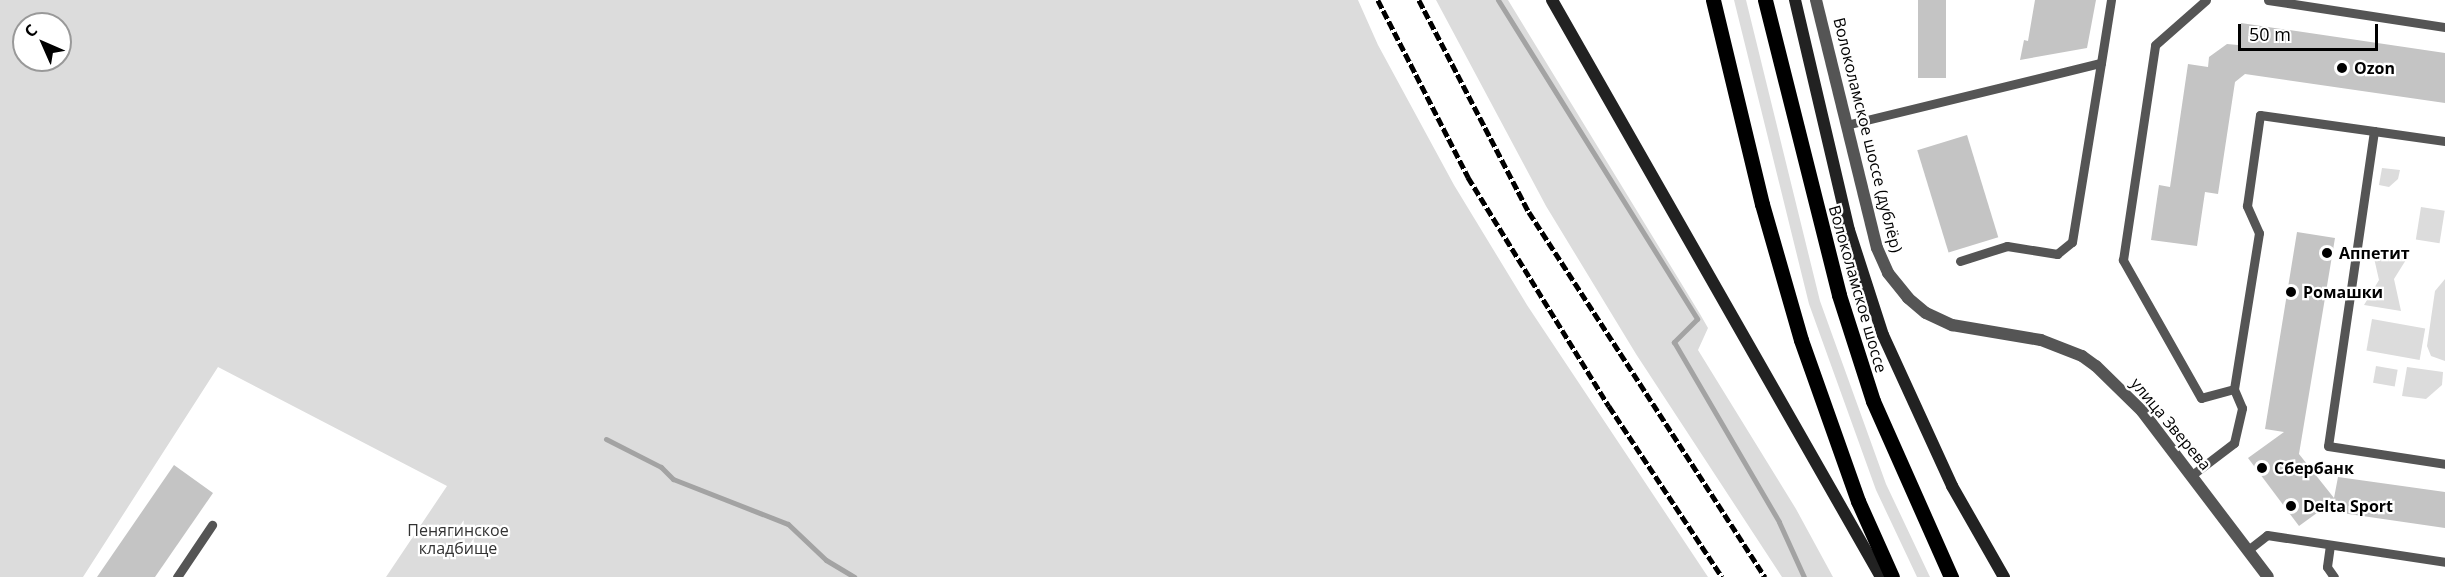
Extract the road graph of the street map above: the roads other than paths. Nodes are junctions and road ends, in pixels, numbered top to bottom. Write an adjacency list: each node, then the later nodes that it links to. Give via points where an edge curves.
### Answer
1 (1552, 0): 24 (main road)
2 (1713, 0): 25 (main road, via 1762,204 1801,340 1858,501)
3 (1765, 0): 26 (main road, Волоколамское шоссе, via 1852,338 1904,478)
4 (1795, 0): 27 (main road, via 1849,230 1883,335 1908,396)
5 (1816, 0): 11 (street, Волоколамское шоссе (дублёр))
6 (2111, 0): 10 (lane)
7 (2206, 0): 16 (lane, via 2155,45 2123,260 2201,398)
8 (2268, 0): 9 (lane)
9 (2445, 27)
10 (2101, 63): 11 (lane); 14 (lane, via 2072,242 2057,254 2007,246)
11 (1846, 125): 15 (street, Волоколамское шоссе (дублёр), via 1877,248 1888,273 1926,313)
12 (2374, 131): 13 (lane); 16 (lane, via 2260,115 2247,206 2259,233); 17 (lane, via 2328,446)
13 (2445, 141)
14 (1960, 261)
15 (1979, 330): 18 (street, улица Зверева, via 2041,340 2082,356 2142,411)
16 (2234, 389): 18 (lane, via 2242,408 2234,443)
17 (2445, 464)
18 (2192, 475): 21 (street, улица Зверева)
19 (212, 525): 23 (lane)
20 (2330, 545): 21 (lane, via 2267,535); 22 (lane); 29 (lane, via 2327,567)
21 (2248, 550): 28 (street, улица Зверева)
22 (2445, 562)
23 (177, 577)
24 (1881, 577)
25 (1892, 577)
26 (1951, 577)
27 (2004, 577)
28 (2268, 577)
29 (2334, 577)

